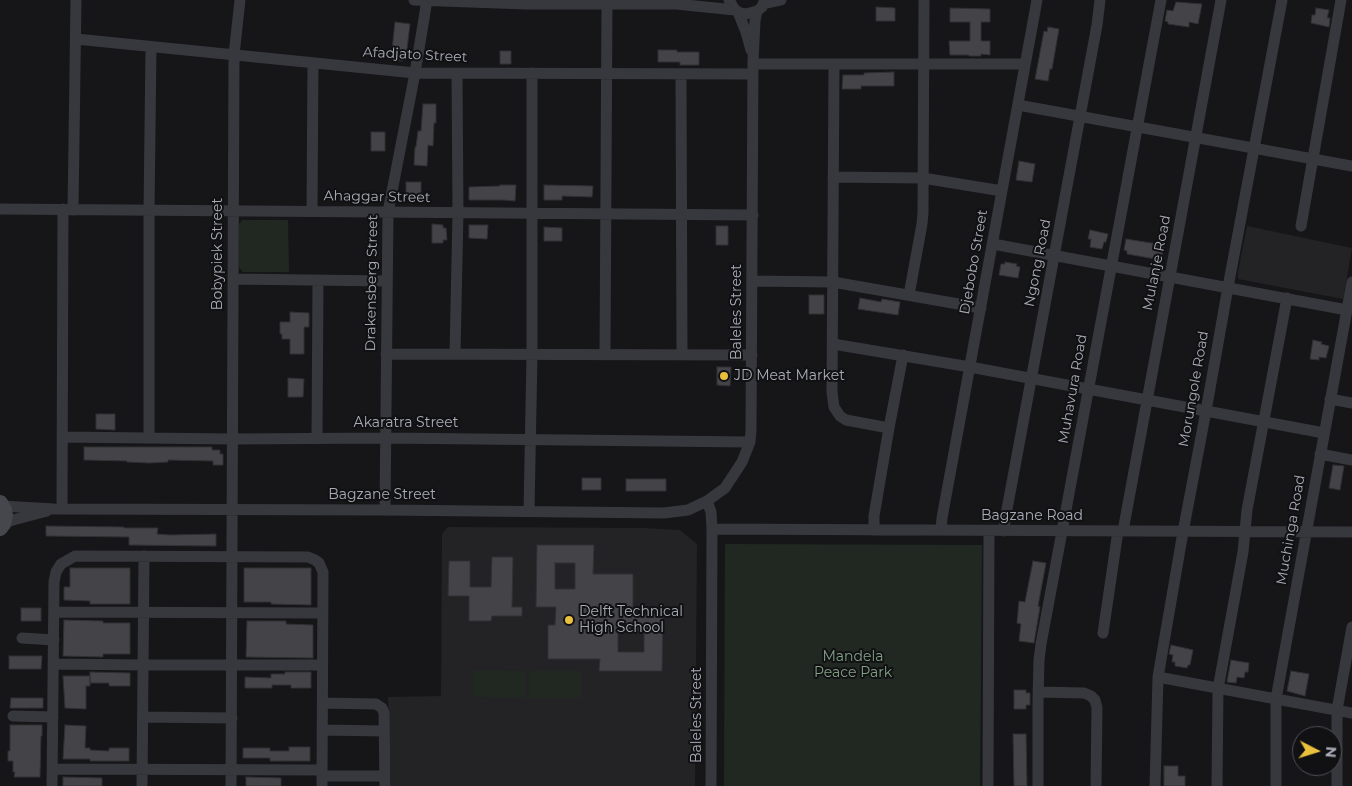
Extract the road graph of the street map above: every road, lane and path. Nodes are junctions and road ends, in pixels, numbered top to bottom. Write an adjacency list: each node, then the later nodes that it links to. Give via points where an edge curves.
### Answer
1 (76, 0): 18 (street)
2 (240, 0): 20 (street, Bobypiek Street)
3 (414, 0): 13 (street)
4 (700, 0): 15 (street)
5 (781, 0): 16 (street)
6 (924, 0): 23 (street)
7 (1037, 0): 24 (street, Djebobo Street)
8 (1100, 0): 32 (street, Ngong Road)
9 (1161, 0): 33 (street, Muhavura Road)
10 (1221, 0): 34 (street, Mulanje Road)
11 (1282, 0): 35 (street, Morungole Road)
12 (1341, 0): 36 (street)
13 (427, 1): 14 (street); 26 (street, Drakensberg Street)
14 (607, 3): 15 (street); 29 (street)
15 (676, 4): 17 (street)
16 (762, 5): 17 (street, via 746,14); 25 (street, Baleles Street, via 755,21)
17 (734, 7): 25 (street, Baleles Street, via 749,41)
18 (76, 39): 19 (street, Afadjato Street); 42 (street)
19 (151, 48): 20 (street, Afadjato Street); 43 (street)
20 (234, 55): 21 (street, Afadjato Street); 44 (street, Bobypiek Street)
21 (313, 63): 26 (street, Afadjato Street); 45 (street)
22 (834, 64): 23 (street, Afadjato Street); 25 (street, Afadjato Street); 38 (street)
23 (924, 64): 24 (street, Afadjato Street); 39 (street)
24 (1025, 64): 31 (street, Djebobo Street)
25 (753, 67): 30 (street, Afadjato Street); 51 (street, Baleles Street)
26 (415, 73): 27 (street, Afadjato Street); 46 (street, Drakensberg Street)
27 (457, 73): 28 (street, Afadjato Street); 47 (street)
28 (532, 73): 29 (street, Afadjato Street); 48 (street)
29 (606, 73): 30 (street, Afadjato Street); 49 (street)
30 (681, 74): 50 (street)
31 (1018, 105): 32 (street); 40 (street, Djebobo Street)
32 (1080, 117): 33 (street); 54 (street, Ngong Road)
33 (1137, 127): 34 (street); 55 (street, Muhavura Road)
34 (1196, 138): 35 (street); 56 (street, Mulanje Road)
35 (1254, 148): 36 (street); 63 (street, Morungole Road)
36 (1312, 159): 37 (street); 52 (street)
37 (1352, 166)
38 (833, 177): 39 (street); 61 (street)
39 (923, 178): 40 (street); 64 (street, via 922,224)
40 (1002, 191): 53 (street, Djebobo Street)
41 (0, 209): 42 (street, Ahaggar Street)
42 (68, 210): 43 (street, Ahaggar Street); 86 (street)
43 (149, 211): 44 (street, Ahaggar Street); 87 (street)
44 (233, 211): 45 (street, Ahaggar Street); 57 (street, Bobypiek Street)
45 (312, 212): 46 (street, Ahaggar Street)
46 (388, 212): 47 (street, Ahaggar Street); 59 (street, Drakensberg Street)
47 (458, 213): 48 (street, Ahaggar Street); 70 (street)
48 (532, 214): 49 (street, Ahaggar Street); 71 (street)
49 (606, 214): 50 (street, Ahaggar Street); 72 (street)
50 (681, 215): 51 (street, Ahaggar Street); 73 (street)
51 (753, 215): 60 (street, Baleles Street)
52 (1301, 226)
53 (992, 244): 54 (street); 66 (street, Djebobo Street)
54 (1054, 255): 55 (street); 77 (street, Ngong Road)
55 (1112, 266): 56 (street); 78 (street, Muhavura Road)
56 (1170, 276): 63 (street); 80 (street, Mulanje Road)
57 (233, 279): 58 (street); 90 (street, Bobypiek Street)
58 (318, 280): 59 (street); 88 (street)
59 (386, 281): 69 (street, Drakensberg Street)
60 (752, 281): 61 (street); 74 (street, Baleles Street)
61 (833, 282): 64 (street); 68 (street)
62 (1352, 282): 67 (street, Muchinga Road)
63 (1228, 287): 65 (street); 82 (street, Morungole Road)
64 (909, 295): 66 (street)
65 (1287, 298): 67 (street); 83 (street)
66 (980, 308): 76 (street, Djebobo Street)
67 (1347, 310): 79 (street, Muchinga Road)
68 (832, 344): 75 (street); 84 (street, via 834,408 846,420)
69 (386, 354): 70 (street); 89 (street, Drakensberg Street)
70 (455, 354): 71 (street)
71 (532, 355): 72 (street); 91 (street)
72 (605, 355): 73 (street)
73 (682, 355): 74 (street)
74 (752, 355): 92 (street, Baleles Street)
75 (903, 355): 76 (street); 84 (street)
76 (970, 367): 77 (street); 104 (street, Djebobo Street)
77 (1031, 378): 78 (street); 106 (street, Ngong Road)
78 (1089, 389): 80 (street); 107 (street, Muhavura Road)
79 (1330, 399): 81 (street); 85 (street, Muchinga Road)
80 (1148, 400): 82 (street); 108 (street, Mulanje Road)
81 (1352, 403)
82 (1206, 411): 83 (street); 109 (street, Morungole Road)
83 (1264, 422): 85 (street); 110 (street)
84 (889, 428): 103 (street)
85 (1324, 433): 93 (street, Muchinga Road)
86 (62, 438): 87 (street, Akaratra Street); 97 (street)
87 (149, 438): 90 (street, Akaratra Street)
88 (317, 438): 89 (street, Akaratra Street); 90 (street, Akaratra Street)
89 (386, 438): 91 (street, Akaratra Street); 99 (street, Drakensberg Street)
90 (232, 439): 98 (street, Bobypiek Street)
91 (530, 439): 92 (street, Akaratra Street); 100 (street)
92 (750, 442): 95 (street, Baleles Street, via 742,462 725,488)
93 (1320, 454): 94 (street); 111 (street, Muchinga Road)
94 (1352, 460)
95 (707, 501): 100 (street, Bagzane Street, via 688,510 664,513); 102 (street, Baleles Street)
96 (1, 504): 97 (street, Bagzane Street); 101 (street, via 5,515)
97 (58, 509): 98 (street, Bagzane Street); 101 (street, Bagzane Street, via 13,520)
98 (231, 509): 99 (street, Bagzane Street); 114 (street, Bobypiek Street)
99 (386, 510): 100 (street, Bagzane Street)
100 (529, 511)
101 (2, 526)
102 (712, 529): 103 (street, Bagzane Road); 148 (street, Baleles Street)
103 (874, 530): 104 (street, Bagzane Road)
104 (941, 530): 105 (street, Bagzane Road)
105 (989, 531): 106 (street, Bagzane Road); 149 (street)
106 (1004, 531): 107 (street, Bagzane Road)
107 (1063, 531): 108 (street, Bagzane Road); 129 (street, Muhavura Road, via 1041,644)
108 (1121, 531): 109 (street, Bagzane Road); 120 (street, Mulanje Road)
109 (1183, 532): 110 (street, Bagzane Road); 127 (street, Morungole Road)
110 (1245, 532): 111 (street, Bagzane Road); 128 (street)
111 (1306, 532): 112 (street, Bagzane Road); 130 (street, Muchinga Road)
112 (1352, 532)
113 (144, 556): 114 (street); 115 (street, via 75,556 61,564 54,577); 116 (street)
114 (232, 557): 117 (street, Bobypiek Street); 118 (street, via 308,557 315,560 323,572)
115 (54, 612): 116 (street); 122 (street)
116 (143, 613): 117 (street); 126 (street)
117 (232, 613): 118 (street); 124 (street, Bobypiek Street)
118 (323, 613): 125 (street)
119 (1352, 627): 132 (street)
120 (1103, 633)
121 (22, 638): 122 (street)
122 (54, 640): 123 (street)
123 (54, 664): 126 (street); 135 (street)
124 (232, 665): 125 (street); 126 (street); 137 (street, Bobypiek Street)
125 (322, 665): 131 (street)
126 (143, 666): 136 (street)
127 (1158, 677): 128 (street); 152 (street, Morungole Road)
128 (1218, 689): 130 (street); 153 (street)
129 (1038, 692): 150 (street, Muhavura Road); 151 (street, via 1092,696 1097,708)
130 (1276, 699): 132 (street); 154 (street, Muchinga Road)
131 (323, 703): 138 (street); 139 (street, via 376,704 384,713)
132 (1337, 710): 133 (street); 155 (street)
133 (1352, 713)
134 (13, 716): 135 (street)
135 (53, 717): 140 (street)
136 (143, 717): 137 (street); 141 (street)
137 (232, 718): 142 (street, Bobypiek Street)
138 (322, 730): 139 (street); 143 (street)
139 (384, 731): 144 (street)
140 (53, 769): 141 (street); 145 (street)
141 (142, 770): 142 (street); 146 (street)
142 (231, 770): 143 (street); 147 (street, Bobypiek Street)
143 (322, 777): 144 (street)
144 (385, 781)
145 (52, 786)
146 (142, 786)
147 (231, 786)
148 (711, 786)
149 (988, 786)
150 (1038, 786)
151 (1096, 786)
152 (1155, 786)
153 (1217, 786)
154 (1276, 786)
155 (1337, 786)

